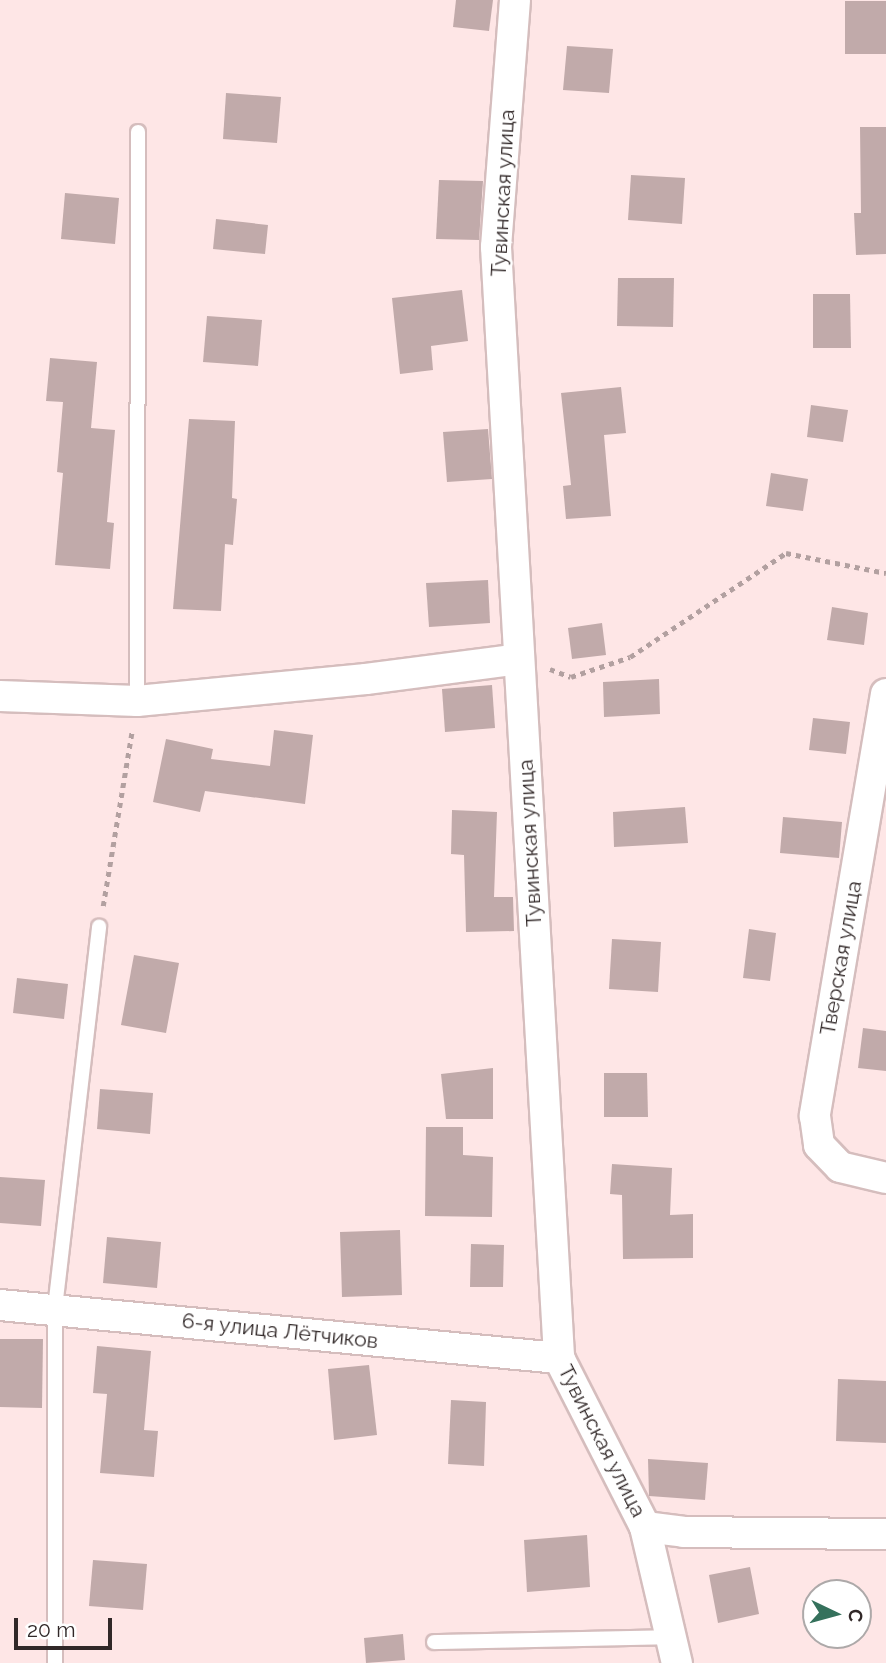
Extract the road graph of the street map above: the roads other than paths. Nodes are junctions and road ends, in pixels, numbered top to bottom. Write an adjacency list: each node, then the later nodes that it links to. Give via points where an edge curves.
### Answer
1 (515, 0): 3 (street, Тувинская улица, via 496,247)
2 (138, 132): 6 (lane)
3 (519, 659): 6 (street, via 366,680); 11 (street, Тувинская улица)
4 (886, 694): 8 (street, Тверская улица, via 814,1116 819,1145 840,1167)
5 (0, 696): 6 (street)
6 (137, 701)
7 (99, 927): 10 (lane)
8 (886, 1178)
9 (0, 1305): 10 (street, 6-я улица Лётчиков)
10 (55, 1308): 11 (street, 6-я улица Лётчиков); 16 (lane)
11 (559, 1358): 12 (street, Тувинская улица)
12 (645, 1527): 13 (street, via 683,1532); 15 (street, Тувинская улица)
13 (886, 1534)
14 (434, 1642): 15 (lane)
15 (674, 1650)
16 (55, 1663)

